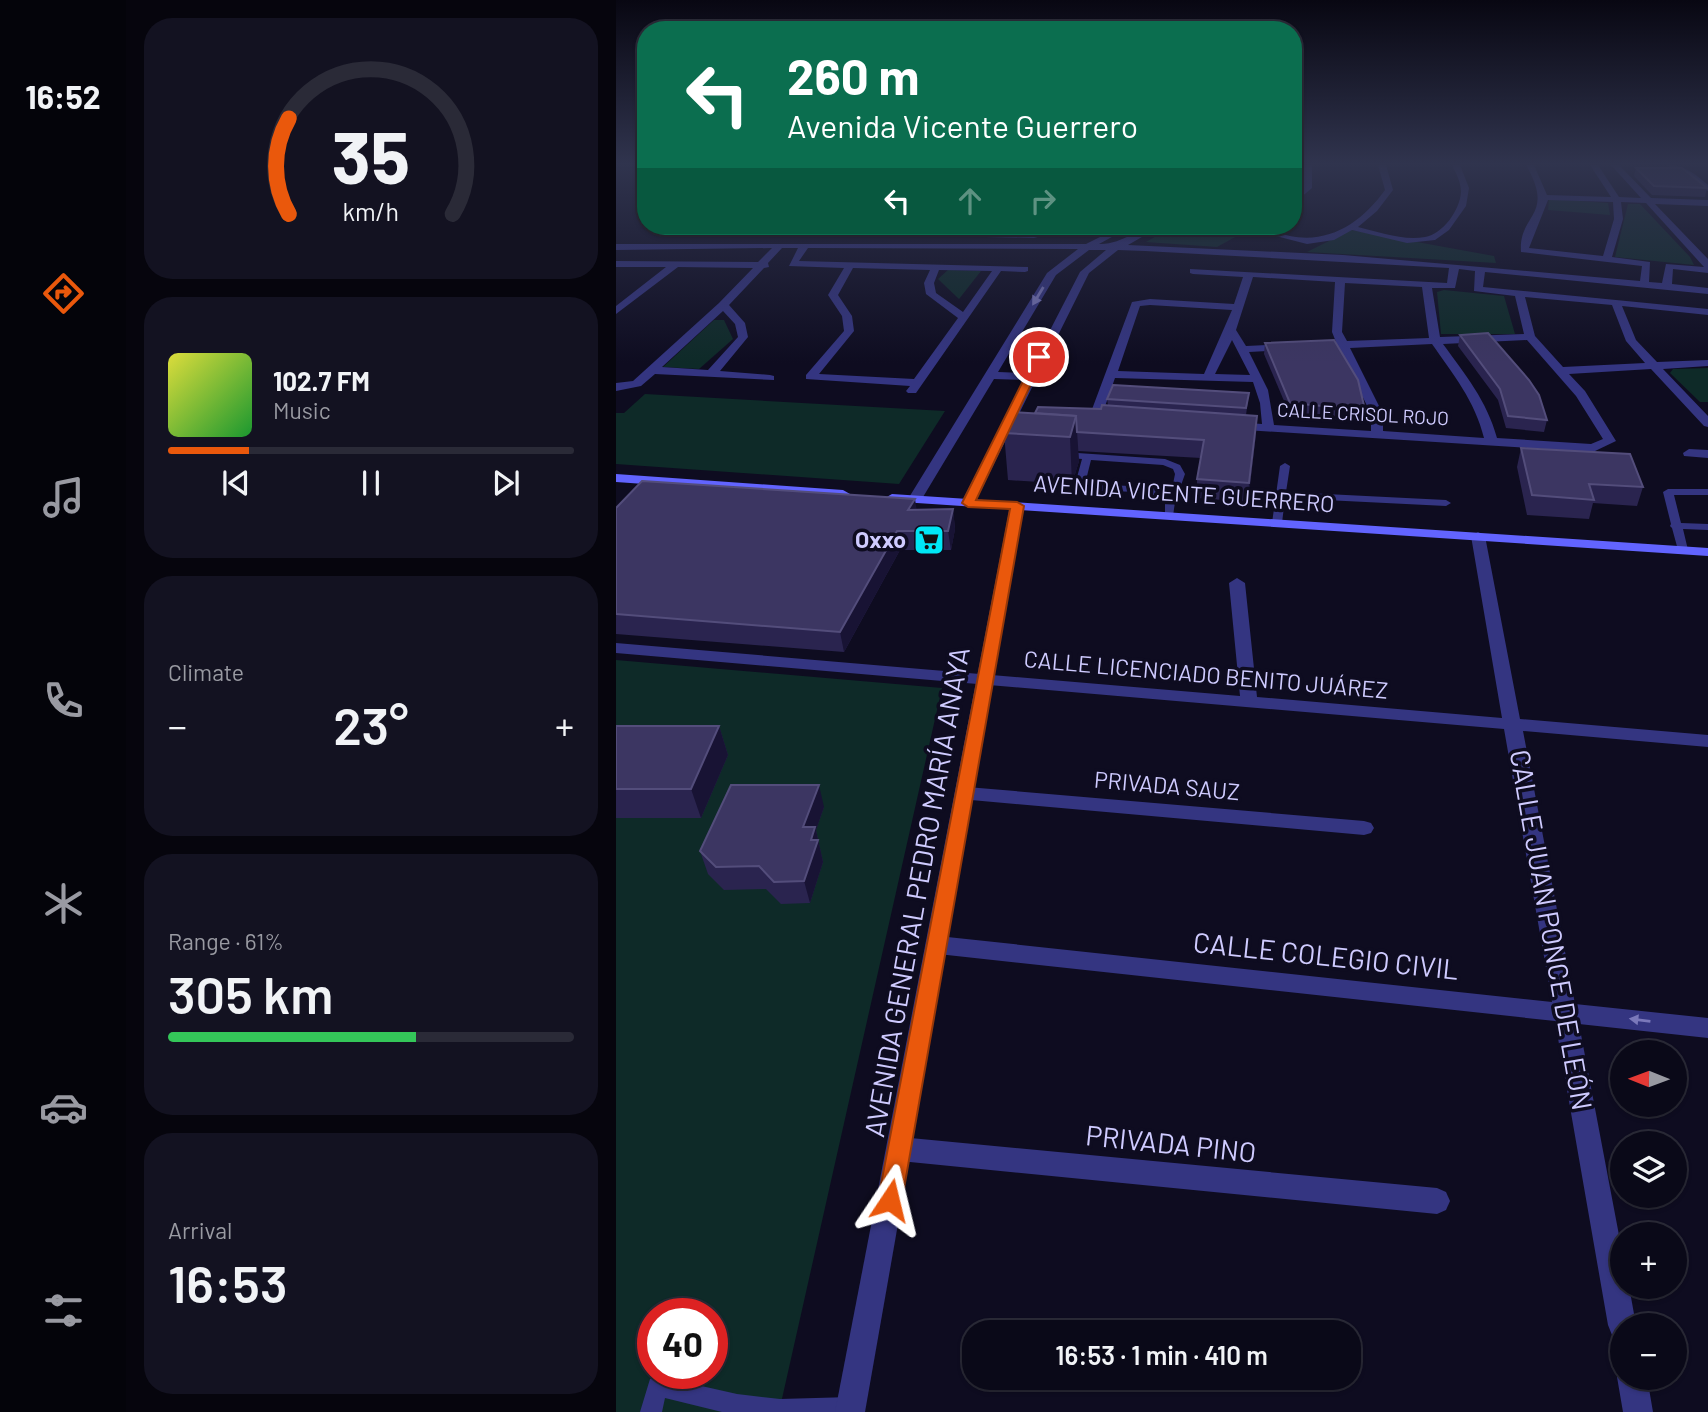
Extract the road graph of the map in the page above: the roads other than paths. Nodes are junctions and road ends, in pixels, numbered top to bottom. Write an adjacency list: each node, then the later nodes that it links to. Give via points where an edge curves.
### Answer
1 (1340, 231): 13 (street, via 1316,241)
2 (1371, 231): 3 (street, via 1423,240)
3 (1441, 231)
4 (1533, 231): 22 (street, via 1523,248)
5 (1617, 231): 22 (street)
6 (1675, 231): 30 (street)
7 (991, 235): 8 (lane); 18 (lane)
8 (1040, 235)
9 (1110, 235): 19 (street)
10 (1140, 235): 21 (street)
11 (1259, 235): 14 (street)
12 (1280, 235): 13 (street)
13 (1285, 236): 20 (street)
14 (1250, 239)
15 (783, 245): 16 (street); 17 (street); 25 (street)
16 (805, 245): 18 (street); 26 (street, via 792,264)
17 (616, 247)
18 (986, 247): 19 (street)
19 (1084, 248): 21 (street); 58 (street, one-way to 58, via 1052,273)
20 (1242, 248): 21 (street); 28 (street)
21 (1113, 249): 60 (street, via 1085,272)
22 (1607, 260): 36 (street, via 1647,264)
23 (616, 264): 24 (street)
24 (675, 265): 25 (street); 44 (street)
25 (762, 265): 42 (street)
26 (850, 266): 27 (street); 46 (street, via 833,295 847,316 849,331 810,377 913,389)
27 (936, 267): 29 (street); 46 (street, via 929,283 931,295)
28 (1454, 267): 32 (street); 37 (street, via 1452,286)
29 (999, 268): 31 (street); 46 (street)
30 (1708, 268): 38 (street, via 1669,266)
31 (1026, 269)
32 (1480, 269): 36 (street); 40 (street, via 1478,289)
33 (1193, 271): 34 (street)
34 (1249, 274): 35 (street); 43 (street)
35 (1340, 279): 37 (street); 50 (street, via 1336,315)
36 (1644, 284): 38 (street)
37 (1427, 285): 49 (street)
38 (1667, 287): 39 (street)
39 (1708, 291)
40 (1519, 292): 41 (street); 48 (street)
41 (1615, 301): 45 (street); 53 (street, via 1631,341)
42 (723, 305): 54 (street); 56 (street, via 740,323 743,337)
43 (1238, 307): 47 (street); 57 (street, via 1136,304)
44 (616, 311)
45 (1708, 312)
46 (962, 316)
47 (1231, 330): 51 (street); 61 (street)
48 (1530, 337): 49 (street); 55 (street)
49 (1435, 341): 50 (street); 69 (street, via 1473,394)
50 (1342, 345): 51 (street); 68 (street, via 1377,414)
51 (1242, 349): 62 (street)
52 (1708, 363): 53 (street)
53 (1654, 365): 55 (street); 65 (street)
54 (653, 370): 56 (street); 63 (street, via 633,386)
55 (1560, 371): 69 (street, CALLE CRISOL ROJO, via 1597,417 1610,442 1593,448)
56 (713, 372): 59 (street)
57 (1111, 374): 61 (street); 64 (street, via 1096,414)
58 (990, 375): 60 (street); 81 (street)
59 (770, 377)
60 (1029, 377): 70 (street)
61 (1208, 377): 62 (street)
62 (1256, 379): 67 (street, via 1270,413)
63 (616, 387)
64 (1118, 419)
65 (1708, 423)
66 (1216, 425): 67 (street, CALLE CRISOL ROJO)
67 (1269, 428): 68 (street, CALLE CRISOL ROJO)
68 (1377, 434): 69 (street, CALLE CRISOL ROJO)
69 (1491, 441)
70 (993, 451): 71 (lane); 82 (street)
71 (1007, 452)
72 (1689, 453): 74 (street)
73 (1047, 454): 75 (lane)
74 (1708, 454)
75 (1087, 457): 78 (lane, via 1080,477 1084,484); 78 (lane, via 1166,462 1179,470 1175,488)
76 (1285, 466): 80 (lane)
77 (616, 478): 81 (main road, AVENIDA VICENTE GUERRERO, via 648,486)
78 (1147, 491): 85 (lane, via 1168,499)
79 (1708, 492): 87 (lane, via 1668,492)
80 (1281, 495): 83 (lane); 86 (lane)
81 (915, 499): 82 (main road, AVENIDA VICENTE GUERRERO)
82 (968, 503): 84 (main road, AVENIDA VICENTE GUERRERO)
83 (1446, 503)
84 (1017, 506): 85 (main road, AVENIDA VICENTE GUERRERO); 94 (street, AVENIDA GENERAL PEDRO MARÍA ANAYA)
85 (1168, 516): 86 (main road, AVENIDA VICENTE GUERRERO)
86 (1277, 523): 89 (main road, AVENIDA VICENTE GUERRERO)
87 (1675, 527): 88 (lane); 90 (lane)
88 (1708, 527)
89 (1479, 536): 90 (main road, AVENIDA VICENTE GUERRERO); 96 (street, CALLE JUAN PONCE DE LEÓN)
90 (1683, 550): 91 (main road, AVENIDA VICENTE GUERRERO)
91 (1708, 552)
92 (1237, 583): 95 (street)
93 (616, 648): 94 (street, CALLE LICENCIADO BENITO JUÁREZ)
94 (987, 679): 95 (street, CALLE LICENCIADO BENITO JUÁREZ); 98 (street, AVENIDA GENERAL PEDRO MARÍA ANAYA)
95 (1249, 700): 96 (street, CALLE LICENCIADO BENITO JUÁREZ)
96 (1513, 726): 97 (street, CALLE LICENCIADO BENITO JUÁREZ); 101 (street, CALLE JUAN PONCE DE LEÓN)
97 (1708, 741)
98 (967, 794): 99 (street, PRIVADA SAUZ); 100 (street, AVENIDA GENERAL PEDRO MARÍA ANAYA)
99 (1364, 828)
100 (938, 945): 101 (street, CALLE COLEGIO CIVIL); 103 (street, AVENIDA GENERAL PEDRO MARÍA ANAYA)
101 (1566, 1011): 102 (street, CALLE COLEGIO CIVIL, one-way to 101); 105 (street, CALLE JUAN PONCE DE LEÓN)
102 (1708, 1028)
103 (900, 1149): 104 (street, PRIVADA PINO); 109 (street, AVENIDA GENERAL PEDRO MARÍA ANAYA)
104 (1437, 1201)
105 (1620, 1313)
106 (656, 1389): 110 (lane)
107 (670, 1389): 109 (lane, via 737,1405)
108 (1634, 1390): 111 (street)
109 (850, 1410)
110 (651, 1412)
111 (1638, 1412)

